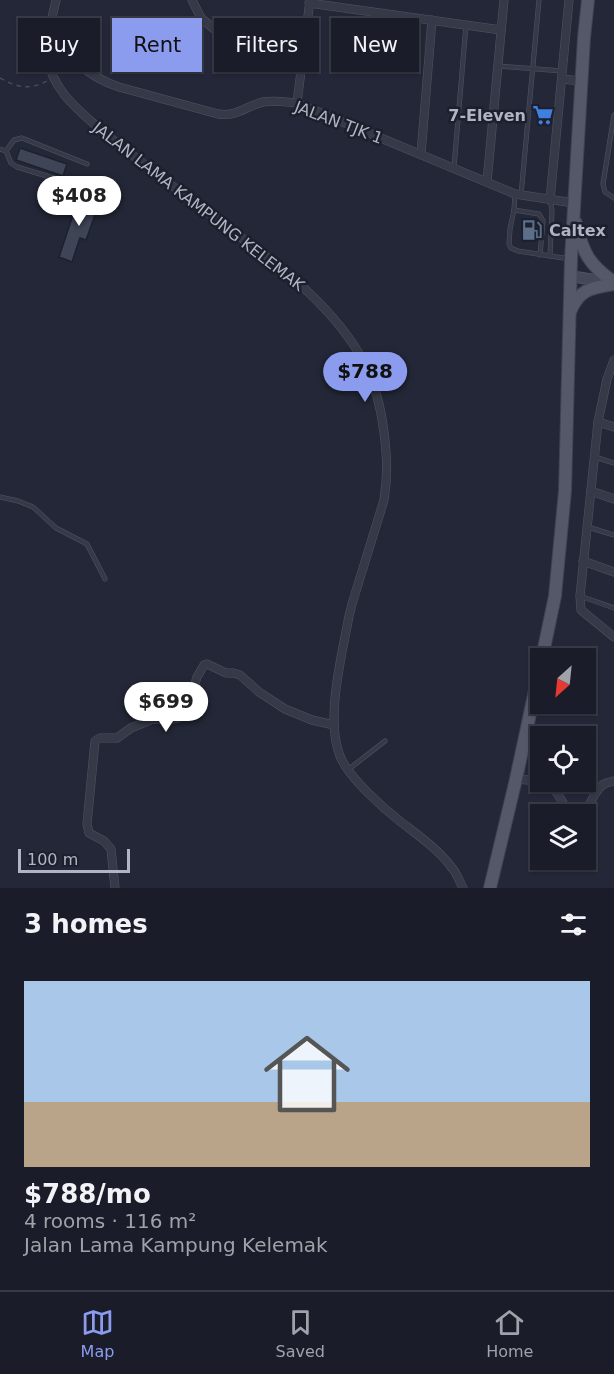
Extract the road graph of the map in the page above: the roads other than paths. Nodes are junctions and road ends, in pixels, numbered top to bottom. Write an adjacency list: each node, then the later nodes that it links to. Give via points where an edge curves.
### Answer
1 (56, 0): 8 (street, JALAN LAMA KAMPUNG KELEMAK)
2 (192, 0): 12 (street, via 201,18)
3 (504, 0): 13 (street)
4 (538, 0): 15 (lane)
5 (569, 0): 19 (street)
6 (588, 0): 20 (main road)
7 (310, 2): 9 (street); 10 (street)
8 (52, 18)
9 (308, 18)
10 (432, 20): 11 (street); 25 (street)
11 (466, 25): 13 (street); 27 (lane)
12 (214, 28)
13 (501, 30): 14 (street)
14 (498, 66): 15 (lane); 28 (street)
15 (532, 69): 19 (lane); 30 (lane)
16 (52, 72): 59 (street, JALAN LAMA KAMPUNG KELEMAK, via 64,95 103,132 297,281 338,325 366,367 381,413 387,483 352,604)
17 (88, 72): 21 (street, JALAN TJK 1, via 119,87 218,114 235,114 265,102)
18 (301, 72): 21 (street)
19 (562, 75): 20 (street); 32 (street)
20 (581, 81): 33 (main road)
21 (297, 103): 25 (street, JALAN TJK 1)
22 (614, 115): 31 (lane, via 603,184 605,192)
23 (0, 149): 24 (lane)
24 (6, 151): 26 (lane, via 14,140 22,138); 29 (lane, via 17,167)
25 (421, 154): 27 (street, JALAN TJK 1)
26 (87, 164)
27 (454, 168): 28 (street, JALAN TJK 1)
28 (487, 182): 30 (street, JALAN TJK 1)
29 (80, 186)
30 (518, 195): 32 (street, JALAN TJK 1); 34 (lane)
31 (614, 198)
32 (550, 200): 33 (street, JALAN TJK 1); 36 (lane)
33 (573, 208): 37 (main road); 39 (main road, via 586,255)
34 (514, 210): 35 (lane, via 538,214 543,221); 35 (lane, via 511,248)
35 (540, 255): 36 (lane)
36 (550, 256): 37 (lane)
37 (571, 259): 38 (main road)
38 (570, 276): 39 (street); 40 (main road)
39 (614, 283): 40 (main road, via 584,292)
40 (569, 316): 57 (main road, via 565,491 555,596)
41 (614, 360): 42 (street)
42 (598, 422): 43 (street); 44 (street)
43 (614, 428)
44 (595, 457): 45 (lane); 46 (street)
45 (614, 464)
46 (591, 491): 48 (street); 49 (street)
47 (0, 497): 53 (lane, via 33,507 56,528 87,544)
48 (614, 499)
49 (587, 527): 50 (lane); 51 (street)
50 (614, 535)
51 (583, 561): 52 (street); 54 (street)
52 (614, 572)
53 (105, 579)
54 (580, 596): 55 (lane); 56 (street, via 581,610)
55 (614, 608)
56 (614, 637)
57 (544, 648)
58 (530, 714): 62 (main road)
59 (334, 725): 61 (street, JALAN LAMA KAMPUNG KELEMAK, via 341,758); 66 (street, via 285,709 240,675 226,674 207,664 178,717 153,719 117,738 95,741 87,824 89,833 111,849)
60 (385, 741): 61 (lane)
61 (348, 770): 67 (street, JALAN LAMA KAMPUNG KELEMAK, via 391,814 436,850)
62 (516, 779): 63 (street); 68 (main road)
63 (530, 780)
64 (614, 781): 65 (street, via 604,784)
65 (591, 804)
66 (115, 888)
67 (463, 888)
68 (490, 888)

